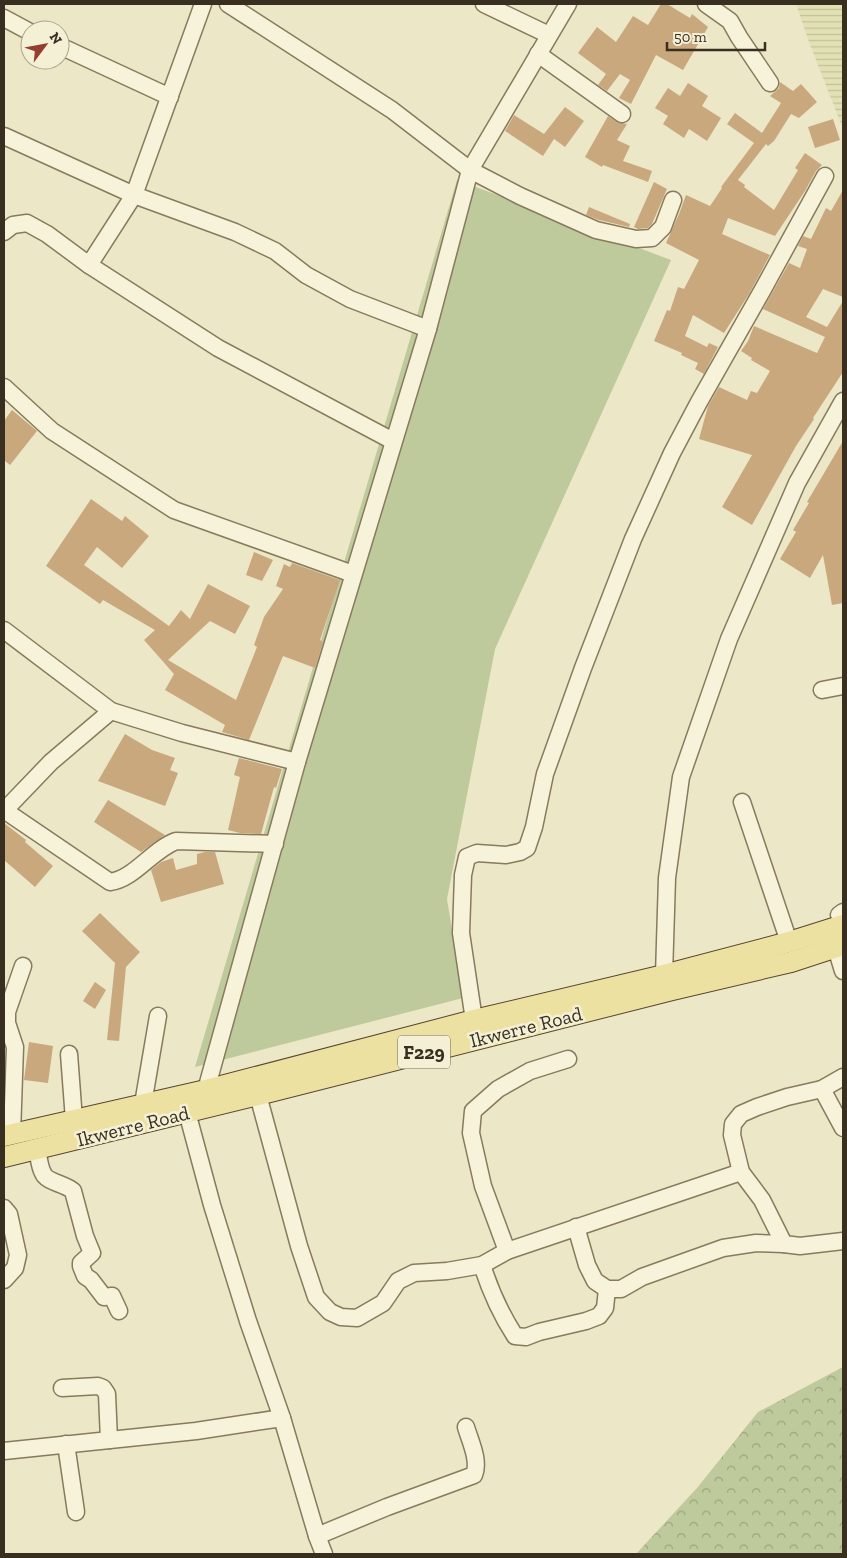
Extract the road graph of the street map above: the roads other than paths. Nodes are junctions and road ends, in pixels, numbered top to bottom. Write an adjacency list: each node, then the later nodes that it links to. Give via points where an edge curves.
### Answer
1 (203, 4): 12 (street)
2 (228, 4): 15 (street, via 392,110)
3 (484, 4): 8 (street)
4 (568, 4): 8 (street)
5 (706, 4): 11 (street, via 730,21)
6 (4, 18): 7 (street)
7 (20, 27)
8 (549, 35): 10 (street)
9 (70, 51): 12 (street)
10 (538, 54): 13 (street); 15 (street)
11 (770, 82)
12 (170, 98): 17 (street)
13 (622, 114)
14 (4, 136): 17 (street)
15 (470, 170): 18 (street, via 596,230 636,239 652,238 663,227); 21 (street)
16 (825, 176): 41 (street, via 672,453 633,539 545,774 527,848 506,855 477,853 467,857 463,875 461,933)
17 (134, 195): 20 (street); 21 (street, via 235,232 275,251 306,275 350,299)
18 (674, 200)
19 (4, 232): 20 (street, via 13,225 27,223)
20 (89, 265): 24 (street, via 218,348)
21 (428, 329): 24 (street)
22 (4, 387): 25 (street, via 52,430 174,510)
23 (843, 401): 39 (street, via 797,483 729,640 681,777 668,878)
24 (393, 441): 25 (street)
25 (353, 574): 30 (street)
26 (4, 630): 29 (street)
27 (843, 686): 28 (street)
28 (822, 690)
29 (111, 711): 30 (street); 32 (street, via 51,762)
30 (297, 762): 33 (street)
31 (742, 802): 35 (street)
32 (4, 811): 33 (street, via 110,882 117,882 167,844 176,841)
33 (275, 844): 46 (street)
34 (842, 917): 35 (main road, Ikwerre Road / F229)
35 (789, 942): 39 (main road, Ikwerre Road / F229)
36 (840, 946): 38 (street); 47 (main road, Ikwerre Road / F229, via 790,962)
37 (23, 966): 52 (street, via 7,1012 15,1047)
38 (843, 971)
39 (664, 975): 41 (main road, Ikwerre Road / F229)
40 (158, 1016): 48 (street)
41 (474, 1020): 46 (main road, Ikwerre Road / F229)
42 (70, 1054): 50 (street)
43 (568, 1059): 60 (street, via 530,1071 498,1089 473,1111 471,1133 483,1186)
44 (843, 1077): 45 (street)
45 (822, 1089): 51 (street); 55 (street, via 741,1114 733,1124 732,1136)
46 (206, 1090): 48 (main road, Ikwerre Road / F229)
47 (258, 1095): 49 (main road, Ikwerre Road / F229); 61 (street, via 302,1255 316,1297 330,1312 357,1318 383,1303 398,1281 414,1273)
48 (143, 1104): 50 (main road, Ikwerre Road / F229)
49 (187, 1112): 53 (main road, Ikwerre Road / F229); 66 (street, via 217,1223)
50 (74, 1120): 52 (main road, Ikwerre Road / F229)
51 (843, 1128)
52 (8, 1136)
53 (37, 1149): 54 (main road, Ikwerre Road / F229); 64 (street, via 43,1174 73,1191 92,1253 81,1263 85,1276 104,1297 112,1296)
54 (4, 1157)
55 (741, 1172): 57 (street); 59 (street, via 762,1200)
56 (4, 1208): 62 (street, via 9,1214 18,1254 15,1268)
57 (576, 1228): 60 (street); 63 (street, via 595,1281)
58 (843, 1241): 59 (street, via 800,1246)
59 (784, 1244): 63 (street, via 756,1243 723,1248 642,1277 621,1289)
60 (507, 1251): 61 (street)
61 (482, 1265): 63 (street, via 491,1293 515,1336 526,1337 599,1316 605,1308)
62 (4, 1280)
63 (607, 1289)
64 (119, 1310)
65 (62, 1388): 68 (street, via 103,1388 107,1394)
66 (282, 1418): 68 (street); 72 (street)
67 (466, 1428): 72 (street, via 476,1461 474,1475)
68 (109, 1440): 69 (street)
69 (66, 1444): 70 (street); 71 (street)
70 (4, 1451)
71 (76, 1512)
72 (317, 1536): 73 (street)
73 (324, 1554)

